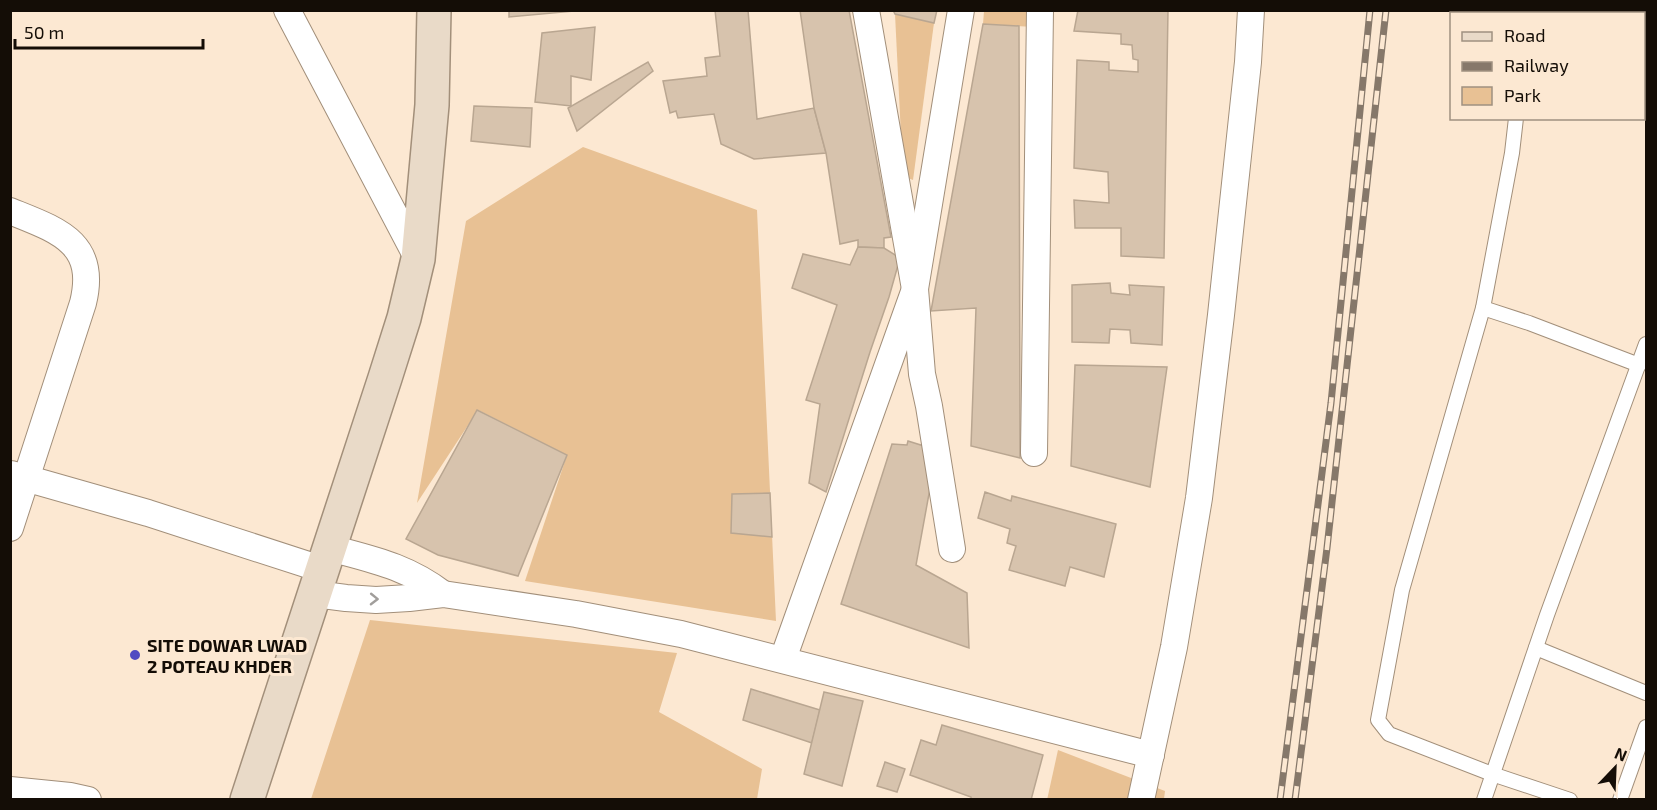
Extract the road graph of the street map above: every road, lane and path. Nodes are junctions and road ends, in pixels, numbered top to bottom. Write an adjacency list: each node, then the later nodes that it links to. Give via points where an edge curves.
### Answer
1 (287, 10): 9 (street)
2 (434, 10): 9 (main road, via 432,105)
3 (866, 10): 10 (street)
4 (961, 10): 10 (street)
5 (1040, 10): 14 (street)
6 (1251, 10): 24 (street, via 1199,498)
7 (1516, 120): 11 (lane)
8 (10, 211): 15 (street, via 63,235 80,254 87,278 83,303)
9 (418, 259): 18 (main road, via 404,318)
10 (915, 289): 17 (street, via 922,374); 21 (street)
11 (1483, 308): 13 (lane); 25 (lane, via 1402,590 1378,720 1389,734)
12 (1647, 344): 13 (lane)
13 (1639, 365): 20 (lane)
14 (1034, 453)
15 (18, 476): 16 (street); 18 (street, via 148,513)
16 (10, 528)
17 (952, 549)
18 (323, 571): 19 (street, via 389,564 426,581); 19 (street, one-way to 19, via 346,598 376,600); 28 (main road)
19 (443, 594): 21 (street, via 681,634)
20 (1536, 648): 22 (lane); 25 (lane)
21 (783, 659): 24 (street)
22 (1647, 693)
23 (1647, 727): 32 (lane)
24 (1151, 755): 29 (street)
25 (1492, 774): 30 (lane); 31 (lane)
26 (10, 790): 27 (street)
27 (88, 800)
28 (247, 800)
29 (1141, 800)
30 (1484, 800)
31 (1570, 800)
32 (1620, 800)

